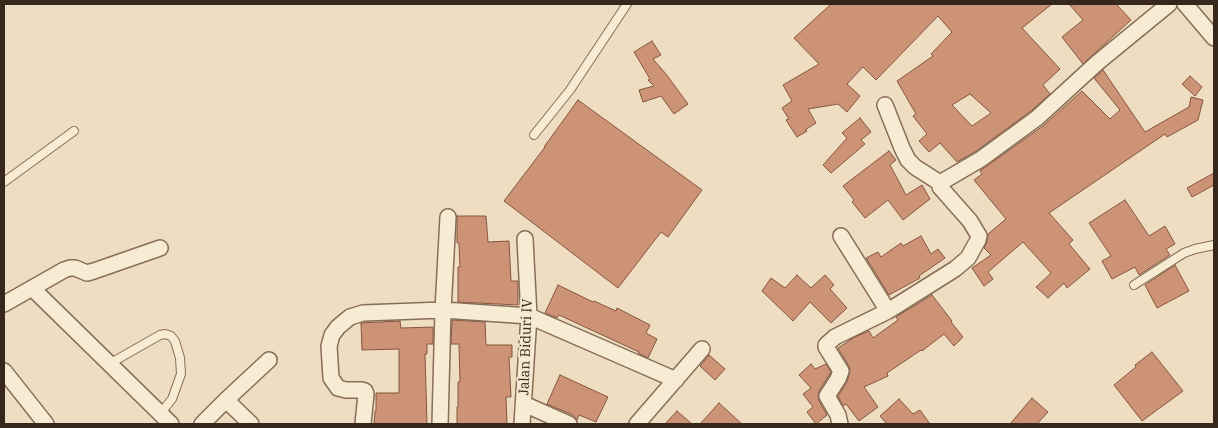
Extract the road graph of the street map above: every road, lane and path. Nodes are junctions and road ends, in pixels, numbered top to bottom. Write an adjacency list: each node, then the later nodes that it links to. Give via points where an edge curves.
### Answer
1 (627, 4): 7 (lane, via 570,90)
2 (1169, 4): 9 (street, via 1096,63 1037,118 981,159)
3 (1185, 4): 4 (street)
4 (1214, 38)
5 (886, 105): 9 (street, via 908,160)
6 (74, 131): 8 (lane)
7 (534, 135)
8 (4, 182)
9 (940, 183): 19 (street, via 970,221 978,240 968,258 955,269)
10 (448, 217): 18 (street)
11 (841, 236): 19 (street)
12 (525, 239): 20 (street, Jalan Biduri IV)
13 (1214, 246): 15 (lane, via 1184,253)
14 (160, 248): 16 (street, via 87,273 70,268)
15 (1134, 286)
16 (32, 288): 17 (street); 23 (street)
17 (4, 304)
18 (443, 310): 20 (street); 32 (street, via 363,313 350,317 332,335 329,346 331,378 338,388 365,391); 33 (street)
19 (888, 311): 37 (street, via 835,337 826,345 841,371 827,396)
20 (529, 316): 25 (street); 27 (street, Jalan Biduri IV)
21 (702, 349): 25 (street)
22 (269, 360): 26 (street)
23 (109, 364): 28 (street); 28 (lane, via 160,335 171,336 176,341 182,374)
24 (4, 371): 29 (street)
25 (676, 380): 36 (street)
26 (226, 400): 30 (street); 31 (street)
27 (524, 404): 34 (street, Jalan Biduri IV); 35 (street)
28 (166, 419)
29 (46, 424)
30 (202, 424)
31 (251, 424)
32 (363, 424)
33 (440, 424)
34 (522, 424)
35 (569, 424)
36 (637, 424)
37 (840, 424)

